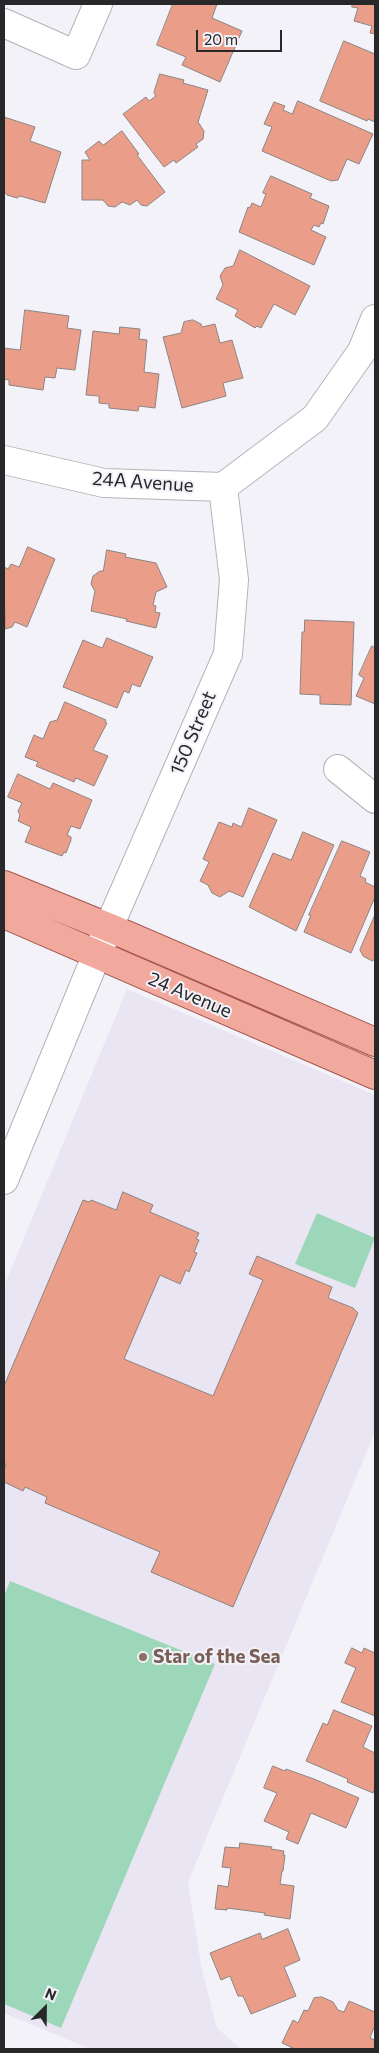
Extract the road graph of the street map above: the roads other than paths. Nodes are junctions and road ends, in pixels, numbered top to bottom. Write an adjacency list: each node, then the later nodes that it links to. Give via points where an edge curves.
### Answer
1 (98, 4): 2 (street, via 76,55)
2 (4, 23)
3 (375, 319): 5 (street, via 362,351 315,418)
4 (4, 460): 5 (street, 24A Avenue, via 104,483)
5 (223, 487): 10 (street, 150 Street, via 234,580 228,654)
6 (338, 769): 7 (street)
7 (375, 799)
8 (4, 885): 10 (main road, 24 Avenue)
9 (4, 914): 11 (main road, 24 Avenue)
10 (110, 928): 11 (street, 150 Street); 12 (main road, 24 Avenue)
11 (97, 954): 13 (main road, 24 Avenue); 14 (street, 150 Street)
12 (375, 1042)
13 (375, 1075)
14 (4, 1180)

